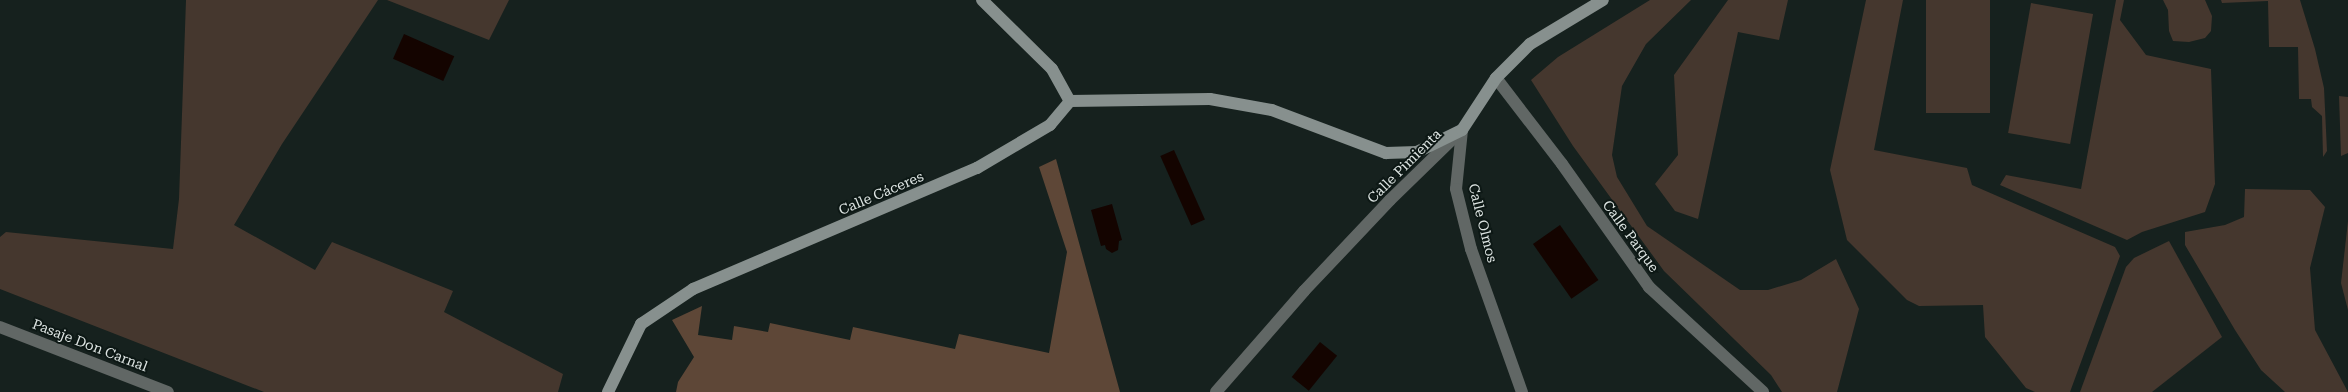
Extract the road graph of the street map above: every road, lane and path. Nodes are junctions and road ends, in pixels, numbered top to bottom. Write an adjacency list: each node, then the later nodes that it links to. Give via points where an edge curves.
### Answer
1 (982, 0): 4 (main road, via 1052,69)
2 (1603, 0): 3 (main road, Calle Olmos, via 1530,44)
3 (1496, 78): 5 (main road, Calle Olmos); 11 (street, Calle Parque, via 1649,287)
4 (1070, 100): 5 (main road, Calle Pimienta, via 1210,99 1272,110 1386,153 1417,152); 8 (main road, Calle Cáceres, via 1050,125 977,168 693,289 641,324)
5 (1462, 130): 9 (street, Calle Pimienta, via 1304,291); 10 (street, Calle Olmos, via 1456,189 1471,249)
6 (0, 327): 7 (street, Pasaje Don Carnal)
7 (168, 392)
8 (608, 392)
9 (1216, 392)
10 (1522, 392)
11 (1763, 392)

